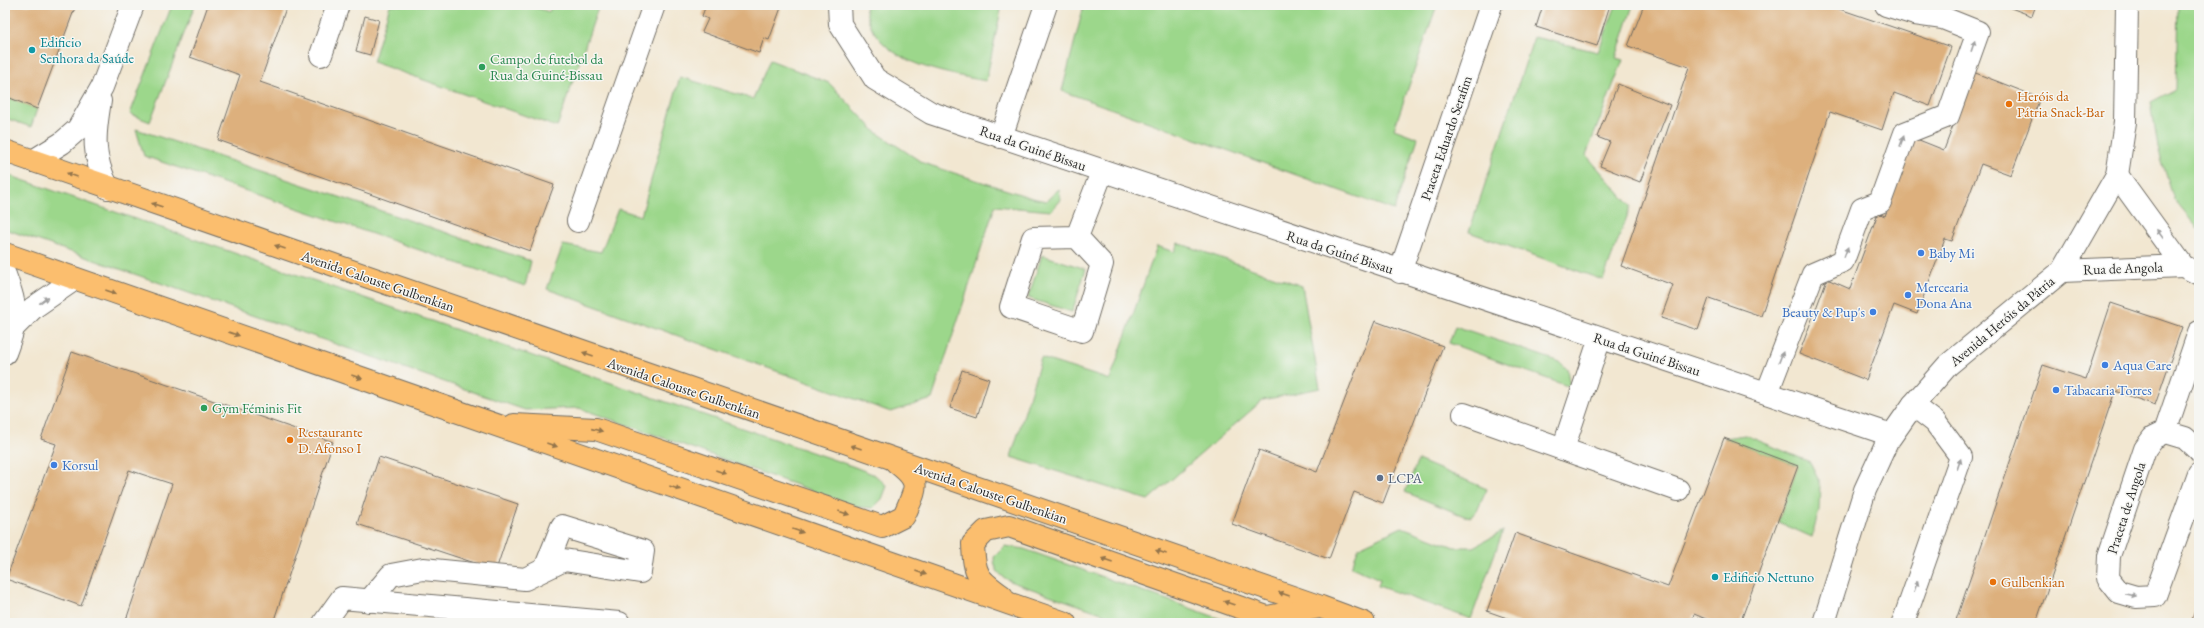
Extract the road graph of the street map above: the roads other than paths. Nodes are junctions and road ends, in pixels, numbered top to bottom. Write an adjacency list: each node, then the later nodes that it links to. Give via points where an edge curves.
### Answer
1 (133, 5): 11 (street)
2 (338, 5): 10 (street)
3 (654, 5): 18 (street)
4 (839, 5): 12 (street, Rua da Guiné Bissau, via 840,24 875,79 931,113)
5 (1046, 5): 12 (street)
6 (1491, 5): 23 (street, Praceta Eduardo Serafim)
7 (1886, 5): 9 (street, via 1915,14)
8 (2127, 5): 16 (street, Avenida Heróis da Pátria, via 2125,122)
9 (1944, 12): 30 (street, one-way to 9, via 1813,274 1843,261 1862,209 1880,202 1905,133 1948,116 1978,32)
10 (321, 55)
11 (102, 87): 14 (street, via 78,129); 17 (street, via 94,133 95,150 99,170)
12 (1001, 137): 15 (street, Rua da Guiné Bissau)
13 (5, 151): 14 (main road, Avenida Calouste Gulbenkian)
14 (33, 161): 17 (main road, Avenida Calouste Gulbenkian, one-way to 14)
15 (1102, 172): 19 (street); 23 (street, Rua da Guiné Bissau)
16 (2117, 175): 21 (street, Rua de Angola, one-way to 16); 22 (street, Avenida Heróis da Pátria)
17 (108, 188): 38 (main road, Avenida Calouste Gulbenkian, one-way to 17)
18 (578, 221)
19 (1077, 237): 19 (street, via 1033,238 1011,307 1082,330 1102,264)
20 (5, 254): 25 (main road)
21 (2191, 270): 22 (street, Rua de Angola)
22 (2062, 271): 31 (street, Avenida Heróis da Pátria, via 1948,365)
23 (1400, 272): 28 (street, Rua da Guiné Bissau)
24 (5, 275): 26 (street, via 14,300)
25 (75, 279): 26 (street, one-way to 25, via 33,308); 33 (main road, one-way to 33)
26 (16, 325): 29 (street)
27 (2199, 332): 34 (street)
28 (1600, 338): 30 (street, Rua da Guiné Bissau); 36 (street)
29 (5, 353)
30 (1767, 393): 35 (street, Rua da Guiné Bissau)
31 (1913, 405): 35 (street, Avenida Heróis da Pátria); 50 (street, one-way to 31, via 1961,457 1935,422)
32 (1464, 414): 36 (street)
33 (489, 423): 38 (main road, one-way to 38, via 596,429 882,526 904,516 916,488 912,474); 43 (main road, one-way to 43)
34 (2165, 432): 37 (street, via 2185,438); 39 (street, Praceta de Angola, one-way to 39, via 2153,438 2145,449 2109,556 2108,578 2119,592 2136,597 2155,596)
35 (1891, 435): 49 (street, Avenida Heróis da Pátria, via 1864,490)
36 (1563, 449): 40 (street)
37 (2199, 451)
38 (893, 460): 44 (main road, Avenida Calouste Gulbenkian, one-way to 38)
39 (2199, 474)
40 (1678, 490)
41 (545, 569): 42 (street, via 525,579 423,569 391,574)
42 (369, 602): 45 (street, via 342,598); 46 (street)
43 (1018, 606): 44 (main road, one-way to 43, via 1268,617 1009,526 986,531 973,544 974,564 982,581); 47 (main road)
44 (1321, 606): 48 (main road, Avenida Calouste Gulbenkian)
45 (324, 623)
46 (619, 623)
47 (1065, 623)
48 (1364, 623)
49 (1824, 623)
50 (1903, 623)

